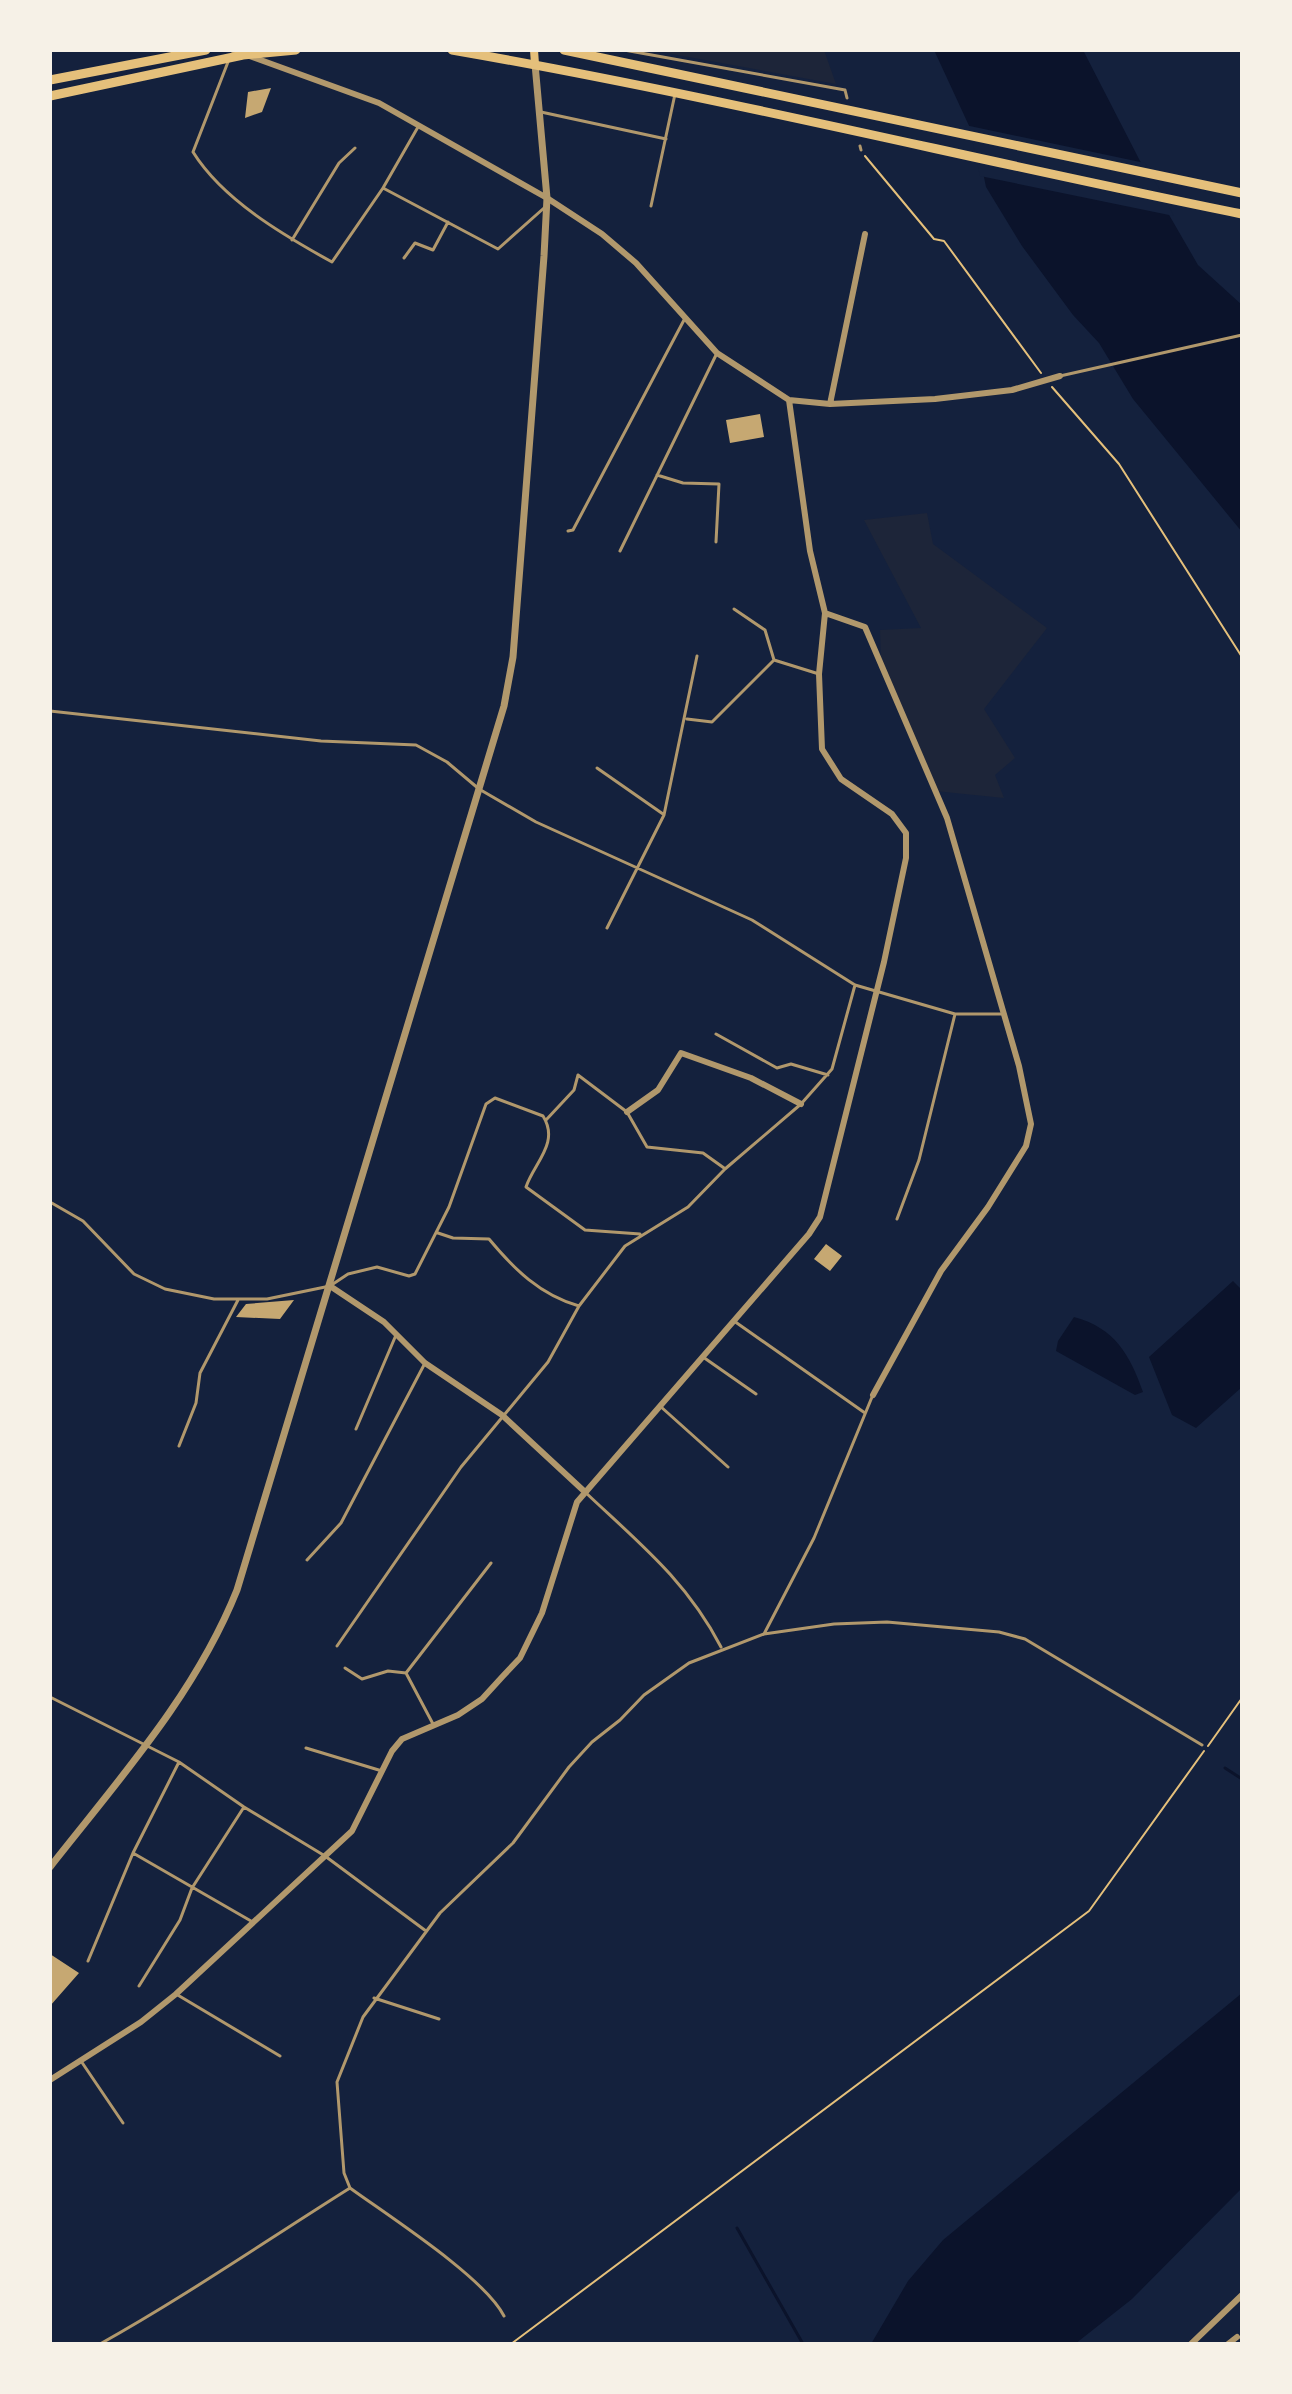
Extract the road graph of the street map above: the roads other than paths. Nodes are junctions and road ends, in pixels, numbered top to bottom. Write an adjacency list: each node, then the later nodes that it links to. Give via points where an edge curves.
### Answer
1 (206, 50): 10 (main road)
2 (296, 50): 8 (main road)
3 (452, 50): 9 (main road)
4 (534, 50): 9 (main road)
5 (564, 50): 19 (main road)
6 (624, 50): 13 (lane, via 845,90)
7 (231, 54): 8 (main road); 12 (main road); 25 (lane, via 193,152 204,168)
8 (243, 55): 15 (street, via 379,103)
9 (535, 64): 11 (main road); 14 (street)
10 (50, 80)
11 (676, 91): 16 (lane); 22 (main road)
12 (50, 96)
13 (847, 98)
14 (541, 112): 16 (lane); 20 (street)
15 (420, 124): 18 (lane); 20 (street)
16 (666, 139): 21 (lane)
17 (355, 148): 25 (lane, via 339,163)
18 (383, 188): 23 (lane); 25 (lane, via 332,262)
19 (1242, 193)
20 (547, 202): 23 (lane, via 498,249); 27 (street, via 602,234 636,263); 45 (street, via 513,657)
21 (651, 206)
22 (1242, 214)
23 (448, 222): 26 (lane, via 433,250 415,243)
24 (865, 234): 32 (street)
25 (292, 240)
26 (404, 258)
27 (684, 320): 29 (street); 34 (lane)
28 (1242, 335): 30 (lane)
29 (717, 353): 31 (street); 33 (lane)
30 (1060, 376): 32 (street, via 1012,390)
31 (789, 400): 32 (street); 38 (street, via 810,551)
32 (830, 404)
33 (657, 475): 35 (lane, via 683,483 719,484); 36 (lane)
34 (568, 531)
35 (716, 542)
36 (620, 551)
37 (734, 609): 40 (lane, via 765,630)
38 (825, 613): 41 (street); 52 (street, via 865,627 871,639 947,818)
39 (697, 656): 43 (lane)
40 (774, 660): 41 (lane); 43 (lane, via 712,722)
41 (819, 674): 50 (street, via 822,749 832,768 851,789 892,814 906,833 903,873)
42 (50, 711): 45 (lane, via 321,741 416,745)
43 (687, 719): 46 (lane)
44 (597, 768): 46 (lane)
45 (479, 789): 47 (lane, via 536,822); 63 (street)
46 (664, 815): 47 (lane)
47 (641, 867): 48 (lane); 49 (lane, via 752,920)
48 (607, 928)
49 (855, 985): 50 (lane); 54 (lane)
50 (877, 991): 51 (lane); 66 (street, via 820,1217)
51 (955, 1014): 52 (lane); 60 (lane, via 919,1160)
52 (1002, 1014): 71 (street, via 1031,1134 988,1207 941,1271)
53 (716, 1034): 54 (lane, via 777,1068 791,1064)
54 (828, 1075): 55 (lane)
55 (801, 1104): 56 (street, via 751,1078 681,1053 658,1090); 58 (lane)
56 (627, 1112): 57 (lane, via 578,1075 574,1090); 58 (lane, via 647,1147 703,1153)
57 (546, 1120): 61 (lane, via 495,1098 486,1104); 62 (lane, via 545,1152 526,1187 585,1230)
58 (725, 1169): 62 (lane, via 688,1207)
59 (50, 1202): 64 (lane, via 83,1221 134,1274 165,1289)
60 (897, 1219)
61 (438, 1233): 63 (lane, via 415,1274 377,1267 348,1274); 65 (lane, via 489,1239 539,1289)
62 (640, 1234): 65 (lane)
63 (330, 1286): 64 (lane); 67 (street, via 359,1302); 91 (street, via 228,1612 189,1685)
64 (238, 1300): 76 (lane, via 200,1373 196,1403)
65 (579, 1306): 74 (lane, via 548,1362)
66 (734, 1321): 68 (street); 73 (lane)
67 (396, 1335): 69 (street); 75 (lane)
68 (703, 1357): 70 (lane); 72 (street)
69 (425, 1363): 74 (street); 81 (lane, via 341,1523)
70 (756, 1394)
71 (873, 1395): 73 (lane)
72 (660, 1406): 77 (lane); 78 (street)
73 (865, 1413): 83 (lane, via 814,1538)
74 (502, 1415): 78 (street); 84 (lane, via 391,1563)
75 (356, 1429)
76 (179, 1446)
77 (728, 1467)
78 (585, 1492): 85 (lane, via 672,1573); 89 (street, via 571,1516 542,1613 520,1658 482,1699)
79 (50, 1540): 80 (lane)
80 (50, 1549)
81 (307, 1560)
82 (491, 1563): 87 (lane)
83 (764, 1634): 85 (lane); 90 (lane, via 887,1622 1008,1634 1025,1639)
84 (337, 1646)
85 (722, 1648): 101 (lane, via 669,1675 592,1742 513,1843)
86 (345, 1668): 87 (lane, via 362,1679 388,1671)
87 (406, 1673): 89 (lane)
88 (50, 1697): 91 (lane)
89 (433, 1724): 94 (street, via 402,1739)
90 (1202, 1745)
91 (145, 1746): 93 (lane); 98 (street)
92 (306, 1748): 94 (lane)
93 (179, 1762): 95 (lane); 96 (lane)
94 (382, 1771): 97 (street, via 360,1820)
95 (244, 1807): 97 (lane); 99 (lane)
96 (133, 1853): 99 (lane); 102 (lane)
97 (325, 1856): 100 (street); 101 (lane)
98 (50, 1867)
99 (192, 1888): 100 (lane); 103 (lane, via 180,1920)
100 (254, 1923): 104 (street)
101 (426, 1931): 105 (lane)
102 (88, 1961)
103 (139, 1986)
104 (176, 1994): 107 (lane); 108 (street)
105 (374, 1998): 106 (lane); 111 (lane, via 353,2033 337,2082 344,2173)
106 (439, 2019)
107 (280, 2056)
108 (81, 2061): 109 (street); 110 (lane)
109 (50, 2080)
110 (123, 2123)
111 (350, 2188): 113 (lane, via 466,2274 495,2299); 115 (lane)
112 (1242, 2295): 116 (street)
113 (504, 2316)
114 (1237, 2337): 117 (street)
115 (100, 2344)
116 (1191, 2344)
117 (1228, 2344)

